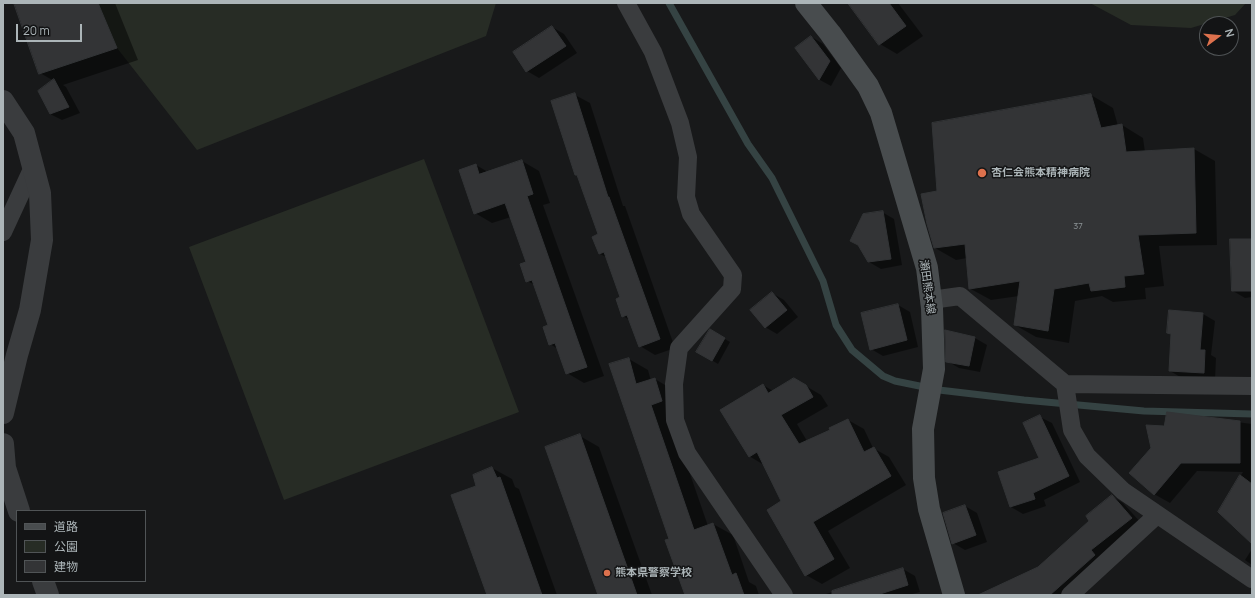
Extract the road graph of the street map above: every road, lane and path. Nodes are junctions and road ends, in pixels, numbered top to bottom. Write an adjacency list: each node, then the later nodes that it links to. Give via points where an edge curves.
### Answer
1 (626, 3): 17 (street, via 653,52 680,123 688,157 686,197 690,214 733,275 732,289 679,348 674,384 675,420 687,453)
2 (806, 3): 6 (main road, 瀬田熊本線, via 868,86 881,113 927,268)
3 (3, 100): 4 (street, via 24,133)
4 (33, 167): 5 (street); 7 (street, via 40,192 42,240 30,310)
5 (3, 232)
6 (931, 300): 8 (street, via 960,296); 18 (main road, 瀬田熊本線, via 934,369 923,429 924,478 929,509)
7 (10, 357): 10 (street)
8 (1065, 384): 9 (street); 13 (street, via 1072,430 1087,456 1123,491)
9 (1252, 386)
10 (3, 413)
11 (3, 444): 12 (street, via 5,468)
12 (19, 510)
13 (1157, 515): 14 (street); 19 (street)
14 (1252, 579)
15 (43, 582): 16 (street)
16 (48, 595)
17 (784, 595)
18 (954, 595)
19 (1070, 595)

